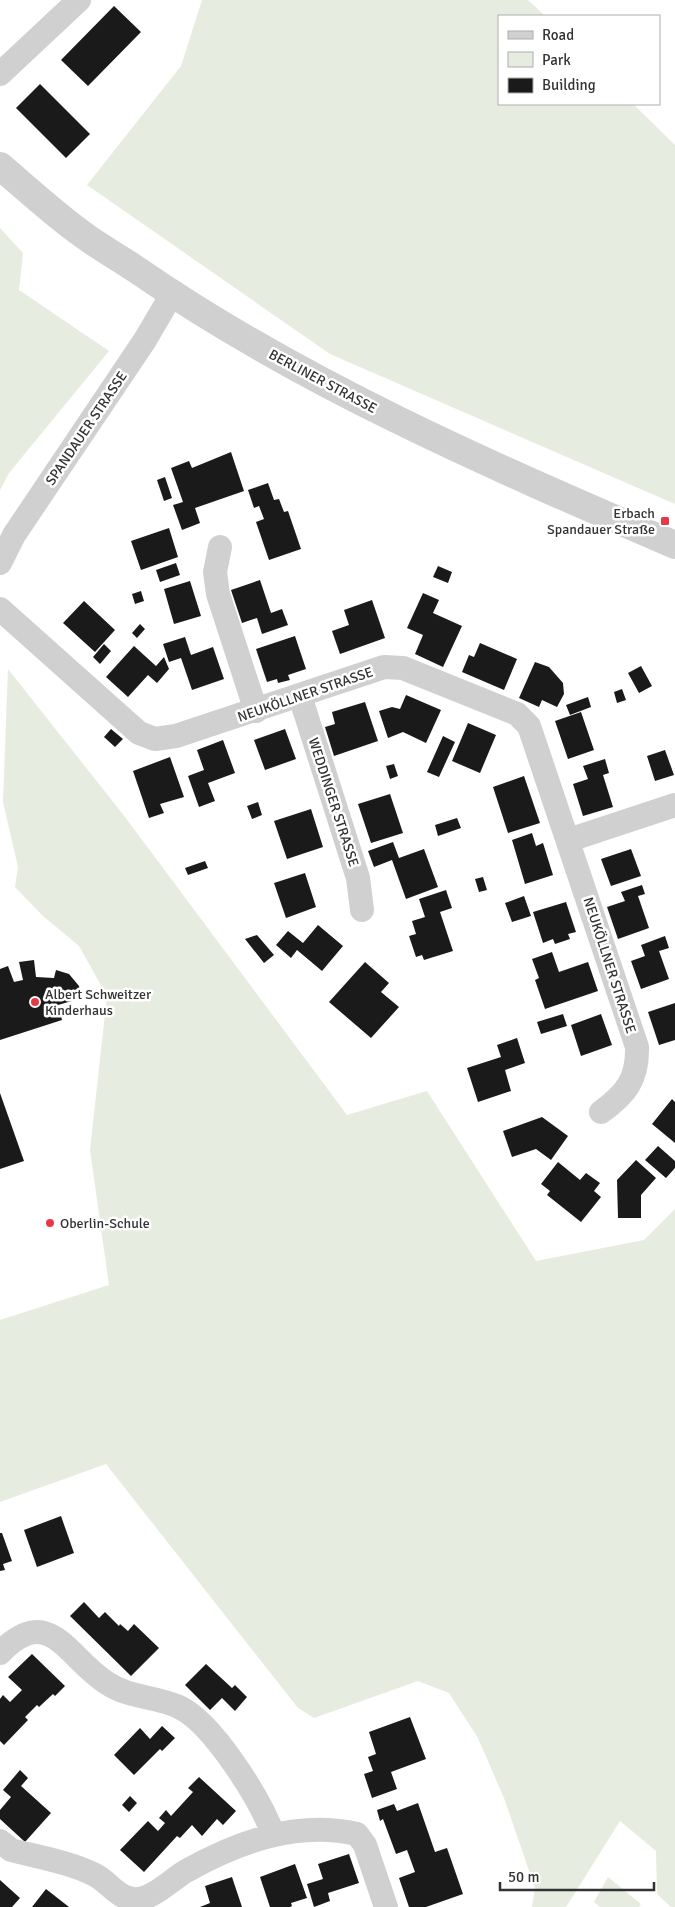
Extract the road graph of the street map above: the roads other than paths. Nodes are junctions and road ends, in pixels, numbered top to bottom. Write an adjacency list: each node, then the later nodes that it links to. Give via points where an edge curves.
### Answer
1 (79, 0): 2 (street)
2 (0, 74)
3 (0, 166): 4 (street, BERLINER STRASSE, via 79,232)
4 (172, 294): 5 (street, BERLINER STRASSE, via 348,396 492,466); 7 (street, SPANDAUER STRASSE, via 145,340 14,535)
5 (675, 545)
6 (220, 547): 10 (street, via 215,572 218,594)
7 (0, 563)
8 (0, 609): 10 (street, NEUKÖLLNER STRASSE, via 139,733 155,739 176,736)
9 (300, 696): 10 (street, NEUKÖLLNER STRASSE); 12 (street, NEUKÖLLNER STRASSE, via 384,667 403,668 517,714 529,726); 13 (street, WEDDINGER STRASSE, via 358,878)
10 (256, 711)
11 (675, 805): 12 (street)
12 (569, 840): 14 (street, NEUKÖLLNER STRASSE, via 637,1047 638,1066 629,1087)
13 (362, 910)
14 (601, 1112)
15 (0, 1653): 16 (street, via 26,1633 43,1631 109,1685 130,1695 164,1701 181,1708 198,1720 214,1739 255,1796)
16 (273, 1834): 17 (street, via 218,1855 148,1896 134,1899 120,1896 95,1875 11,1850); 18 (street, via 336,1829 357,1834 365,1845)
17 (0, 1841)
18 (386, 1907)

